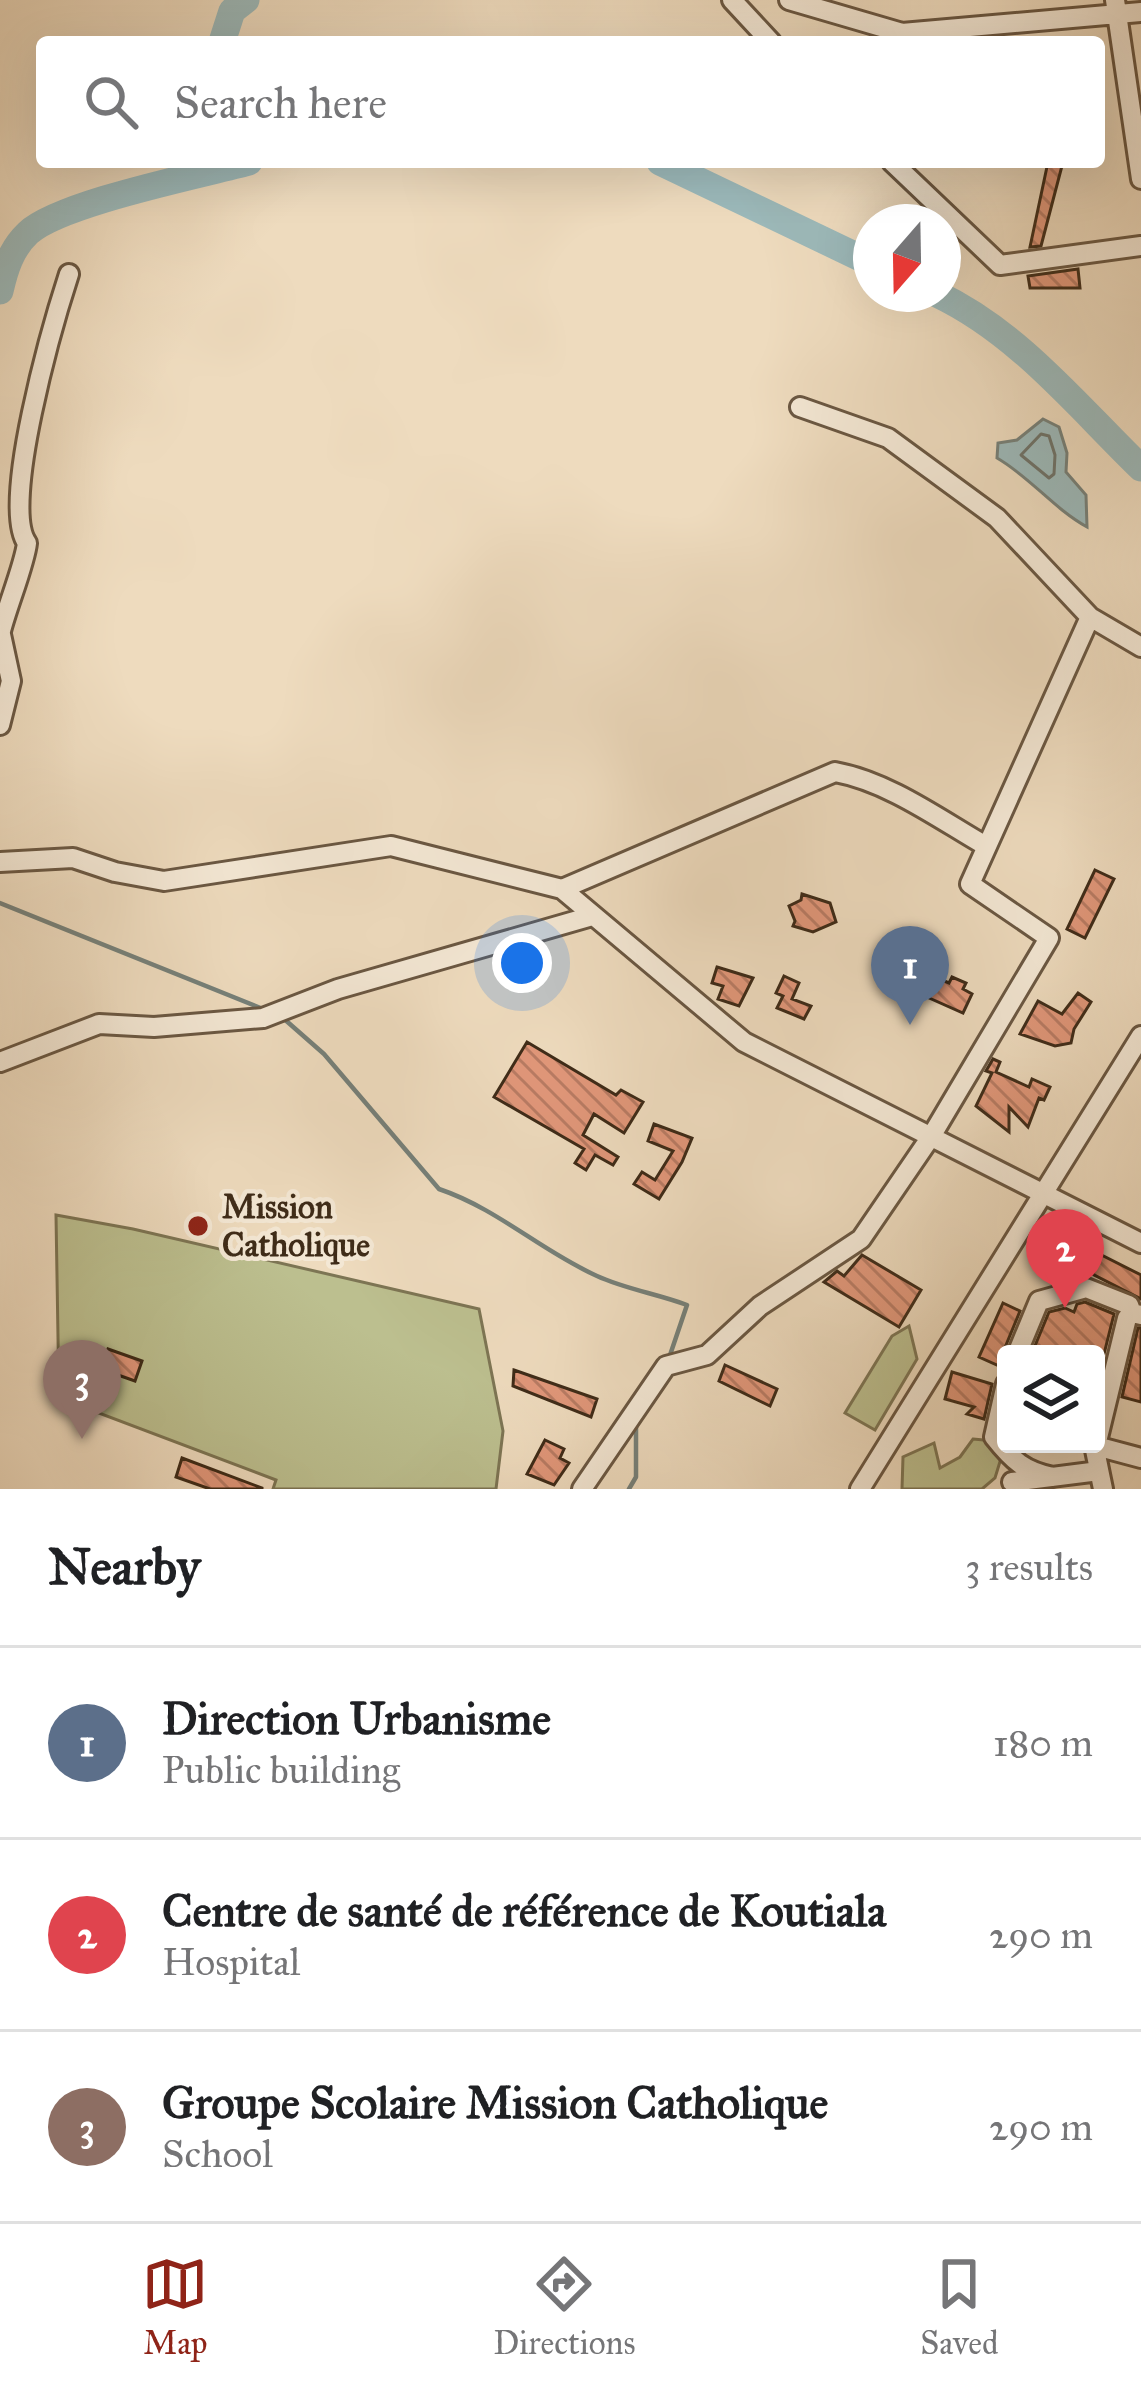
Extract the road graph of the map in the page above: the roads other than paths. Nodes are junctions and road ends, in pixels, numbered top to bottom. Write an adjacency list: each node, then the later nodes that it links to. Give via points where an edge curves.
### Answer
1 (732, 0): 5 (street)
2 (789, 0): 3 (street, via 902,33)
3 (1116, 8): 4 (street); 7 (street)
4 (1141, 12)
5 (765, 36)
6 (898, 168): 8 (street, via 1000,266)
7 (1141, 179)
8 (1141, 246)
9 (68, 274): 12 (street, via 13,492 27,543)
10 (800, 407): 11 (street, via 906,451 997,518)
11 (1090, 617): 13 (street); 15 (street)
12 (0, 630): 14 (street, via 11,681)
13 (1141, 647)
14 (0, 725)
15 (986, 846): 17 (street, via 885,789 835,772); 21 (street, via 970,884 1049,938)
16 (0, 862): 17 (street, via 73,858 164,881 391,846)
17 (562, 889): 18 (street)
18 (592, 916): 20 (street, via 263,1018 99,1024); 21 (street, via 744,1042)
19 (1141, 1036): 22 (street)
20 (0, 1062)
21 (932, 1135): 22 (street); 33 (street, via 861,1239 760,1306 707,1355 666,1366)
22 (1043, 1193): 23 (street); 34 (street)
23 (1141, 1244)
24 (1137, 1314): 25 (street, via 1086,1288 1040,1301); 26 (street, via 1127,1318)
25 (1021, 1345)
26 (1105, 1409)
27 (1105, 1448): 29 (street)
28 (1006, 1453): 30 (street, via 1028,1472)
29 (1141, 1458)
30 (1054, 1477): 31 (street); 32 (street)
31 (1101, 1480)
32 (1012, 1481)
33 (582, 1489)
34 (860, 1489)

